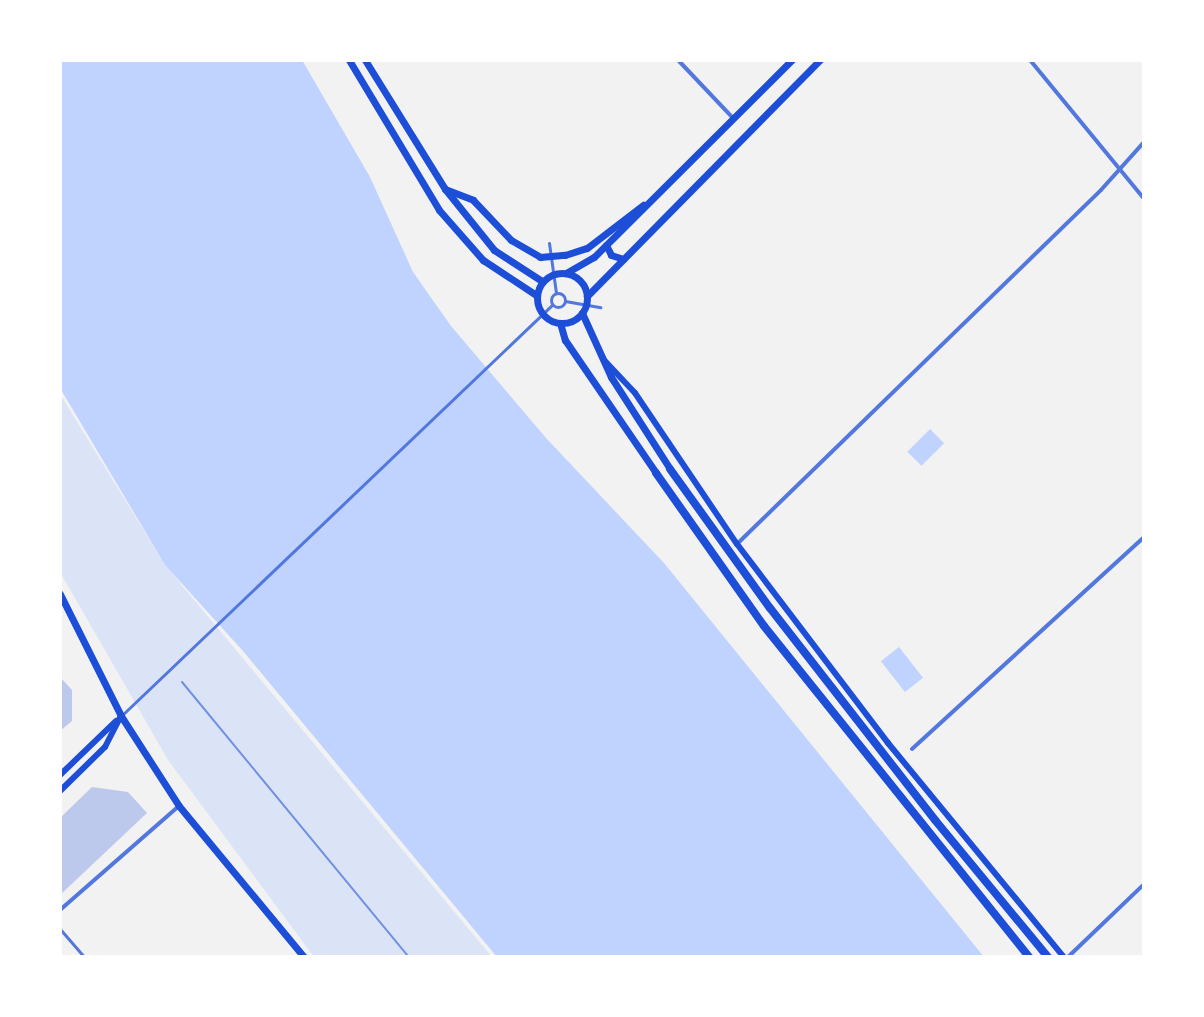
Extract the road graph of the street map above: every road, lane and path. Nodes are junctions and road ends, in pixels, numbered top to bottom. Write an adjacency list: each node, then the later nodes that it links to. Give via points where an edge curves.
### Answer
1 (349, 60): 19 (main road, via 439,210 483,260)
2 (365, 60): 10 (main road)
3 (678, 60): 7 (street)
4 (792, 60): 7 (main road)
5 (820, 60): 15 (main road)
6 (1030, 60): 9 (street)
7 (734, 120): 11 (main road)
8 (1144, 142): 9 (street)
9 (1118, 169): 12 (street); 30 (street)
10 (445, 189): 11 (main road, via 473,200 511,240 540,257 587,248); 17 (main road, via 494,250)
11 (655, 197): 14 (main road)
12 (1144, 199)
13 (549, 243): 18 (street)
14 (606, 245): 15 (main road, via 611,255); 16 (main road)
15 (623, 259): 20 (main road)
16 (566, 273): 17 (main road); 20 (main road, via 581,281)
17 (542, 281): 19 (main road)
18 (556, 293): 21 (street); 22 (street)
19 (536, 295): 25 (main road, via 540,311)
20 (587, 296): 24 (main road)
21 (565, 301): 22 (street, via 560,307); 23 (street)
22 (552, 305): 32 (street)
23 (600, 307)
24 (582, 313): 25 (main road); 26 (main road)
25 (560, 323): 28 (main road, via 565,340)
26 (596, 351): 27 (main road); 30 (main road, via 635,393)
27 (670, 469): 43 (highway, via 770,608)
28 (656, 473): 42 (highway, via 764,626)
29 (1144, 537): 33 (street)
30 (737, 544): 44 (main road, via 888,743)
31 (60, 594): 32 (main road)
32 (121, 716): 34 (main road); 35 (main road, via 105,747); 36 (main road)
33 (912, 749)
34 (60, 775)
35 (60, 791)
36 (179, 806): 38 (street); 41 (main road)
37 (1144, 884): 44 (street)
38 (60, 910)
39 (60, 929): 40 (street)
40 (84, 957)
41 (304, 957)
42 (1029, 957)
43 (1048, 957)
44 (1066, 957)

